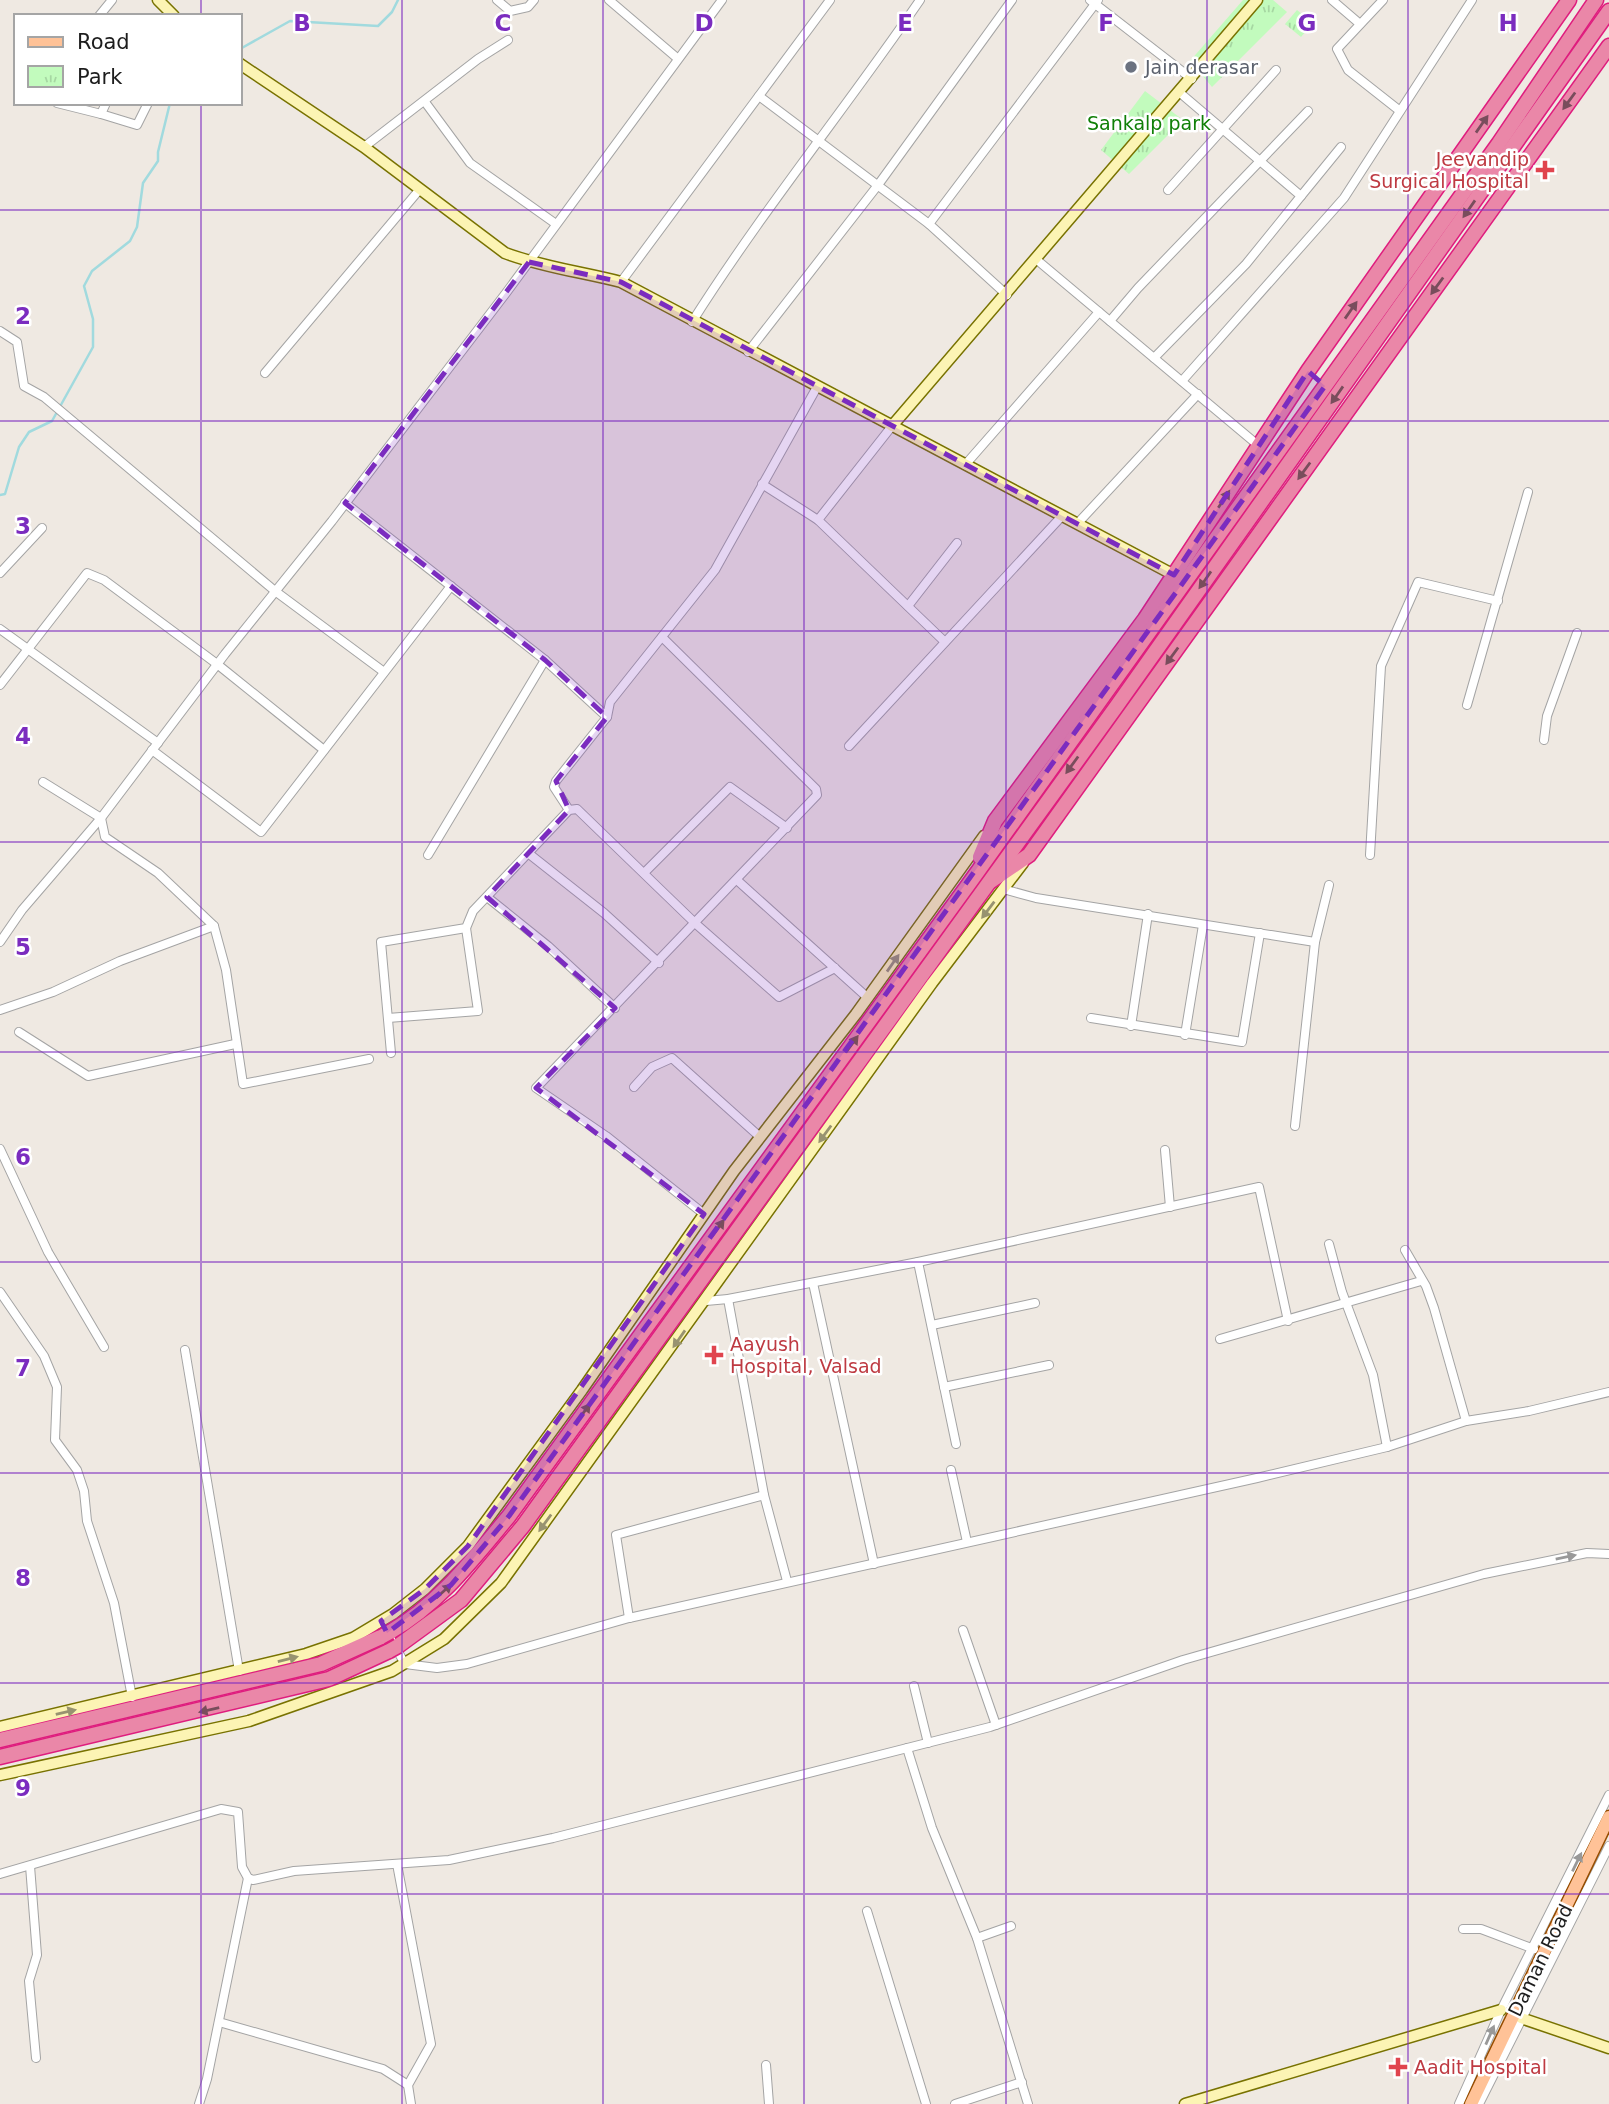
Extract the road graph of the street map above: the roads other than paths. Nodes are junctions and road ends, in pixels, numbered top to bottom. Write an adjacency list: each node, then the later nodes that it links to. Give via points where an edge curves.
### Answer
1 (112, 0): 18 (street)
2 (159, 0): 19 (street)
3 (497, 0): 4 (street, via 510,11 528,7)
4 (534, 0)
5 (609, 0): 23 (street)
6 (722, 0): 23 (street)
7 (830, 0): 28 (street)
8 (920, 0): 37 (street)
9 (1012, 0): 42 (street)
10 (1257, 0): 26 (street)
11 (1332, 0): 20 (street)
12 (1383, 0): 20 (street)
13 (1472, 0): 34 (street)
14 (1569, 0): 58 (highway, one-way to 14)
15 (1596, 0): 40 (highway)
16 (1094, 1): 26 (street); 47 (street)
17 (1609, 11): 40 (highway)
18 (101, 14)
19 (171, 14)
20 (1360, 24): 34 (street, via 1337,49 1348,70)
21 (508, 40): 29 (street)
22 (1609, 46): 104 (highway, one-way to 104)
23 (677, 58): 46 (street)
24 (243, 67): 38 (street)
25 (1276, 70): 36 (street)
26 (1192, 79): 27 (street)
27 (1179, 92): 36 (street); 48 (street)
28 (759, 96): 37 (street); 50 (street)
29 (425, 102): 38 (street); 46 (street, via 471,163)
30 (65, 105): 35 (street)
31 (105, 105): 35 (street)
32 (147, 105): 35 (street, via 137,125)
33 (1308, 111): 41 (street)
34 (1400, 111): 60 (street, via 1344,198)
35 (100, 114)
36 (1222, 128): 41 (street); 44 (street)
37 (818, 141): 42 (street); 54 (street)
38 (363, 146): 43 (street)
39 (1341, 147): 45 (street)
40 (1504, 148): 61 (highway); 108 (highway, one-way to 108, via 1115,707)
41 (1261, 161): 45 (street); 53 (street)
42 (878, 185): 47 (street); 56 (street)
43 (420, 189): 49 (street, via 505,253); 59 (street)
44 (1168, 190)
45 (1301, 196): 57 (street, via 1246,264)
46 (556, 224): 49 (street)
47 (929, 224): 51 (street)
48 (1037, 260): 51 (street); 52 (street)
49 (529, 262): 50 (street); 69 (street)
50 (621, 282): 54 (street)
51 (1007, 295): 64 (street)
52 (1100, 312): 53 (street); 66 (street)
53 (1110, 321): 57 (street)
54 (692, 322): 56 (street)
55 (0, 331): 78 (street, via 17,342 24,386 44,397)
56 (748, 352): 62 (street)
57 (1154, 358): 60 (street)
58 (1308, 371): 61 (highway); 65 (highway)
59 (265, 373)
60 (1182, 381): 63 (street)
61 (1325, 386): 108 (highway)
62 (817, 387): 64 (street); 67 (street)
63 (1198, 394): 65 (street); 72 (street)
64 (892, 426): 66 (street); 71 (street)
65 (1259, 446): 76 (highway, one-way to 65)
66 (965, 465): 70 (street)
67 (762, 484): 71 (street); 83 (street, via 715,570)
68 (1528, 492): 79 (street)
69 (345, 503): 77 (street); 78 (street)
70 (1062, 516): 72 (street); 84 (street)
71 (818, 520): 80 (street)
72 (1077, 524): 76 (street)
73 (42, 528): 75 (street)
74 (957, 544): 80 (street)
75 (0, 573)
76 (1174, 575): 100 (highway)
77 (451, 586): 86 (street); 88 (street)
78 (275, 591): 87 (street); 88 (street)
79 (1498, 601): 90 (street); 105 (street, via 1418,582 1381,666)
80 (908, 606): 84 (street)
81 (0, 629): 85 (street)
82 (1577, 633): 92 (street, via 1547,716)
83 (662, 637): 91 (street, via 610,702); 101 (street, via 816,789 817,795)
84 (945, 642): 94 (street)
85 (26, 648): 87 (street, via 87,573 104,580); 89 (street); 93 (street)
86 (545, 660): 91 (street); 103 (street)
87 (217, 664): 93 (street); 96 (street)
88 (384, 672): 96 (street)
89 (0, 685)
90 (1467, 705)
91 (607, 717): 98 (street, via 556,781 554,787)
92 (1544, 740)
93 (158, 743): 95 (street)
94 (849, 746)
95 (152, 750): 96 (street, via 261,832); 99 (street)
96 (324, 750)
97 (43, 782): 99 (street)
98 (569, 810): 102 (street); 106 (street, via 577,809)
99 (101, 818): 115 (street, via 105,837 159,873); 118 (street)
100 (996, 821): 108 (highway); 122 (street, one-way to 100)
101 (787, 828): 106 (street, via 730,787); 107 (street)
102 (528, 853): 111 (street); 120 (street)
103 (428, 855)
104 (1029, 855): 108 (highway); 110 (street)
105 (1370, 855)
106 (644, 873): 113 (street)
107 (738, 881): 113 (street); 121 (street)
108 (976, 884): 136 (highway, one-way to 108); 181 (highway, one-way to 181, via 523,1526 461,1600 394,1649 329,1679)
109 (1329, 886): 119 (street)
110 (1003, 889): 112 (street); 149 (street, one-way to 149)
111 (487, 897): 116 (street, via 473,911); 123 (street)
112 (1148, 914): 114 (street); 127 (street)
113 (696, 924): 120 (street); 121 (street, via 779,997)
114 (1203, 925): 117 (street); 129 (street)
115 (214, 926): 124 (street); 130 (street, via 226,970)
116 (466, 928): 125 (street, via 381,942); 125 (street, via 478,1011)
117 (1260, 933): 119 (street); 129 (street, via 1242,1042)
118 (0, 942)
119 (1315, 942): 135 (street)
120 (659, 963): 123 (street)
121 (835, 968): 122 (street)
122 (868, 998): 134 (street)
123 (615, 1008): 141 (street, via 536,1088 606,1136)
124 (0, 1010)
125 (388, 1018): 131 (street)
126 (1091, 1018): 127 (street)
127 (1131, 1026): 129 (street)
128 (19, 1032): 130 (street, via 88,1076)
129 (1185, 1035)
130 (235, 1044): 132 (street, via 243,1084)
131 (391, 1053)
132 (369, 1059)
133 (634, 1087): 137 (street, via 652,1067 672,1058)
134 (773, 1121): 136 (street); 137 (street)
135 (1295, 1126)
136 (787, 1133): 170 (highway, one-way to 136, via 409,1621 451,1585 509,1516)
137 (761, 1138): 141 (street)
138 (0, 1149): 155 (street, via 48,1252)
139 (1165, 1150): 140 (street)
140 (1170, 1207): 144 (street); 152 (street, via 1259,1187)
141 (704, 1214): 170 (street, via 468,1546)
142 (1329, 1244): 151 (street)
143 (1405, 1250): 145 (street)
144 (918, 1262): 146 (street); 153 (street)
145 (1421, 1281): 151 (street); 160 (street, via 1434,1308)
146 (813, 1283): 148 (street); 167 (street)
147 (0, 1292): 175 (street, via 44,1356 57,1387 55,1440 77,1470 84,1491 87,1521 114,1602)
148 (728, 1299): 149 (street); 164 (street)
149 (706, 1301): 172 (street, one-way to 172, via 501,1583 444,1639)
150 (1035, 1303): 153 (street)
151 (1348, 1304): 152 (street); 162 (street, via 1373,1375)
152 (1288, 1321): 154 (street)
153 (932, 1325): 158 (street)
154 (1220, 1339)
155 (104, 1347)
156 (185, 1350): 173 (street)
157 (1049, 1366): 158 (street)
158 (944, 1387): 161 (street)
159 (1609, 1392): 160 (street)
160 (1466, 1421): 162 (street)
161 (956, 1444)
162 (1387, 1447): 165 (street)
163 (951, 1470): 165 (street)
164 (764, 1495): 168 (street); 169 (street, via 616,1535)
165 (967, 1542): 167 (street)
166 (1609, 1554): 176 (street, one-way to 166, via 1183,1660 1389,1599 1524,1565 1587,1553)
167 (874, 1564): 168 (street)
168 (787, 1581): 169 (street)
169 (629, 1618): 172 (street, via 467,1664 437,1668)
170 (384, 1630): 172 (street); 173 (street, one-way to 170); 178 (highway, via 321,1664)
171 (963, 1630): 176 (street)
172 (405, 1664): 182 (street, via 249,1721)
173 (239, 1671): 175 (street)
174 (915, 1686): 179 (street)
175 (132, 1697): 177 (street, one-way to 175)
176 (996, 1725): 179 (street)
177 (0, 1727)
178 (0, 1740)
179 (928, 1743): 180 (street)
180 (908, 1748): 186 (street, via 553,1839 449,1860); 193 (street, via 932,1828)
181 (0, 1757)
182 (0, 1774)
183 (1609, 1795): 194 (street, one-way to 183)
184 (1609, 1816): 211 (main road, Daman Road)
185 (1609, 1846): 196 (street)
186 (397, 1864): 189 (street); 202 (street, via 430,2044)
187 (30, 1866): 188 (street); 189 (street, via 221,1809 238,1812 242,1867); 199 (street, via 37,1955 29,1981)
188 (0, 1874)
189 (248, 1878): 197 (street)
190 (867, 1911): 206 (street)
191 (1011, 1926): 193 (street)
192 (1463, 1929): 194 (street, via 1481,1929)
193 (976, 1938): 201 (street)
194 (1534, 1949): 195 (street)
195 (1502, 2010): 209 (street); 210 (street, one-way to 195)
196 (1521, 2018): 198 (street); 212 (street)
197 (219, 2022): 202 (street, via 383,2069); 203 (street)
198 (1609, 2048)
199 (36, 2058)
200 (766, 2065): 205 (street)
201 (1022, 2082): 207 (street); 208 (street)
202 (408, 2085): 204 (street)
203 (199, 2104)
204 (411, 2104)
205 (769, 2104)
206 (926, 2104)
207 (955, 2104)
208 (1028, 2104)
209 (1185, 2104)
210 (1459, 2104)
211 (1471, 2104)
212 (1479, 2104)

